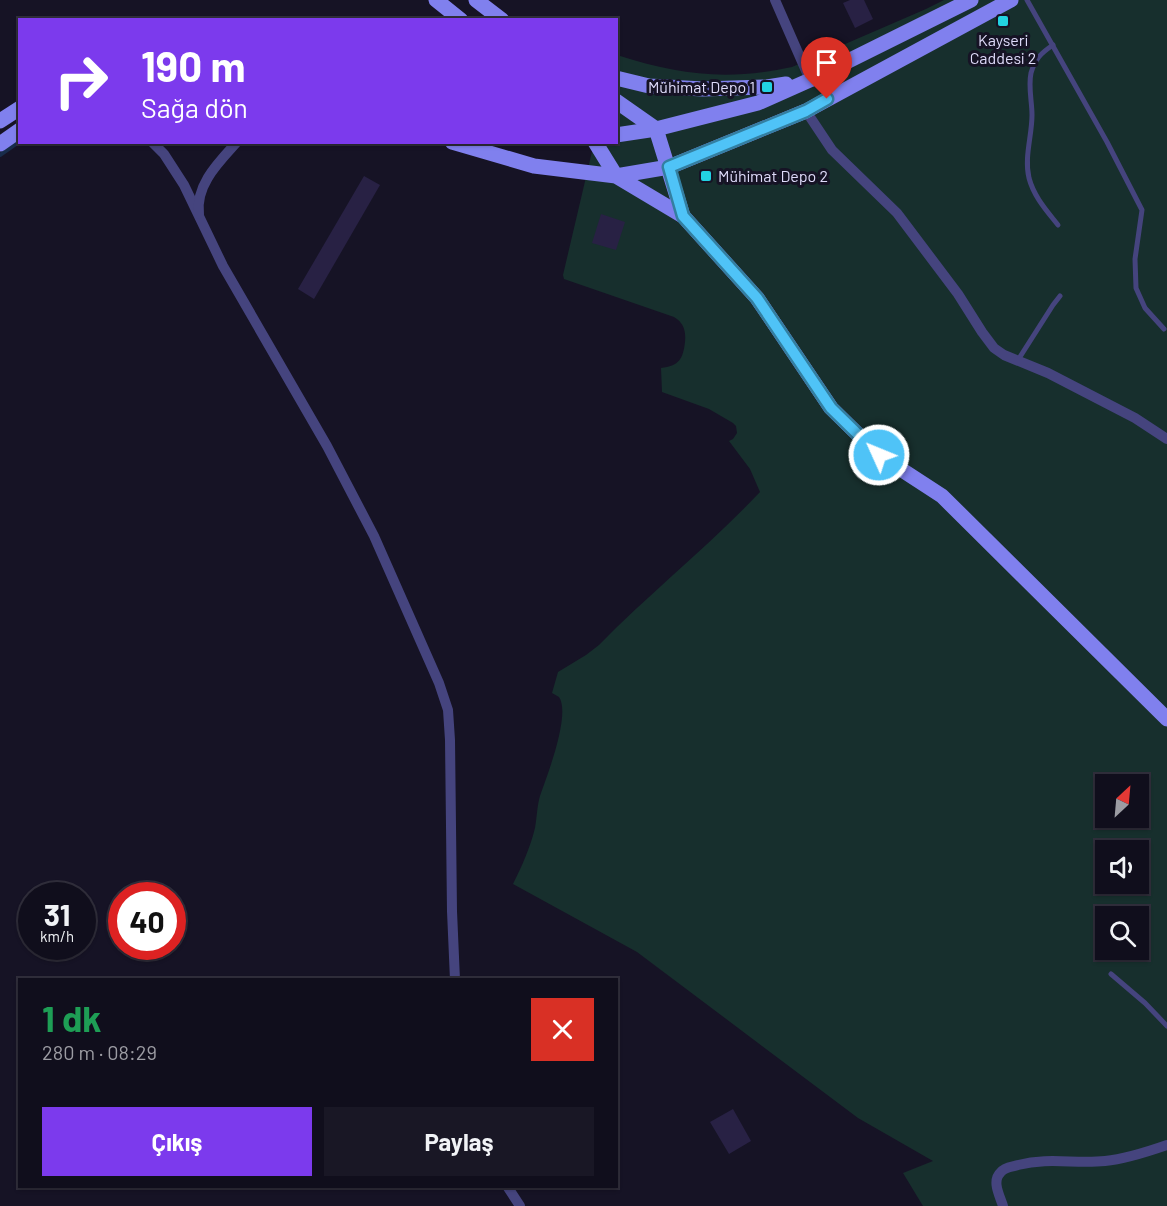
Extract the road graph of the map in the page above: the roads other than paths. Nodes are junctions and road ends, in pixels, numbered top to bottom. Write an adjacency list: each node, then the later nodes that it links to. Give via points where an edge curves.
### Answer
1 (436, 0): 7 (street)
2 (476, 0): 8 (street)
3 (775, 0): 11 (street)
4 (972, 0): 11 (street)
5 (1011, 0): 14 (street)
6 (1027, 0): 9 (lane)
7 (458, 18)
8 (499, 18)
9 (1053, 45): 28 (lane, via 1040,54 1031,74 1032,128 1027,163 1032,188); 30 (lane, via 1142,210 1135,259 1136,288 1145,308)
10 (618, 78): 11 (street, via 649,86 703,89 767,87)
11 (810, 80): 16 (street, via 758,102)
12 (618, 102): 16 (street)
13 (18, 109): 15 (street)
14 (806, 111): 24 (street); 31 (street, via 832,150 897,213 994,348)
15 (0, 121)
16 (657, 129): 18 (street); 24 (street)
17 (18, 131): 19 (street)
18 (618, 135)
19 (0, 144)
20 (154, 144): 27 (street, via 184,185)
21 (235, 144): 27 (street, via 205,181 198,204)
22 (459, 144): 25 (street, via 534,166)
23 (596, 144): 25 (street)
24 (669, 167): 25 (street); 26 (street)
25 (616, 176): 26 (street)
26 (683, 216): 33 (street, via 757,298 831,408 879,455 942,496)
27 (200, 220): 35 (street, via 374,536 442,692 450,740)
28 (1058, 225)
29 (1060, 296): 31 (lane)
30 (1164, 329)
31 (1017, 361): 32 (street, via 1135,418)
32 (1167, 439)
33 (1167, 719)
34 (1111, 974): 36 (lane)
35 (455, 978)
36 (1167, 1026)
37 (1167, 1145): 40 (street, via 1106,1161 1051,1160 1004,1169 996,1182)
38 (508, 1188): 39 (street)
39 (520, 1206)
40 (1004, 1206)

